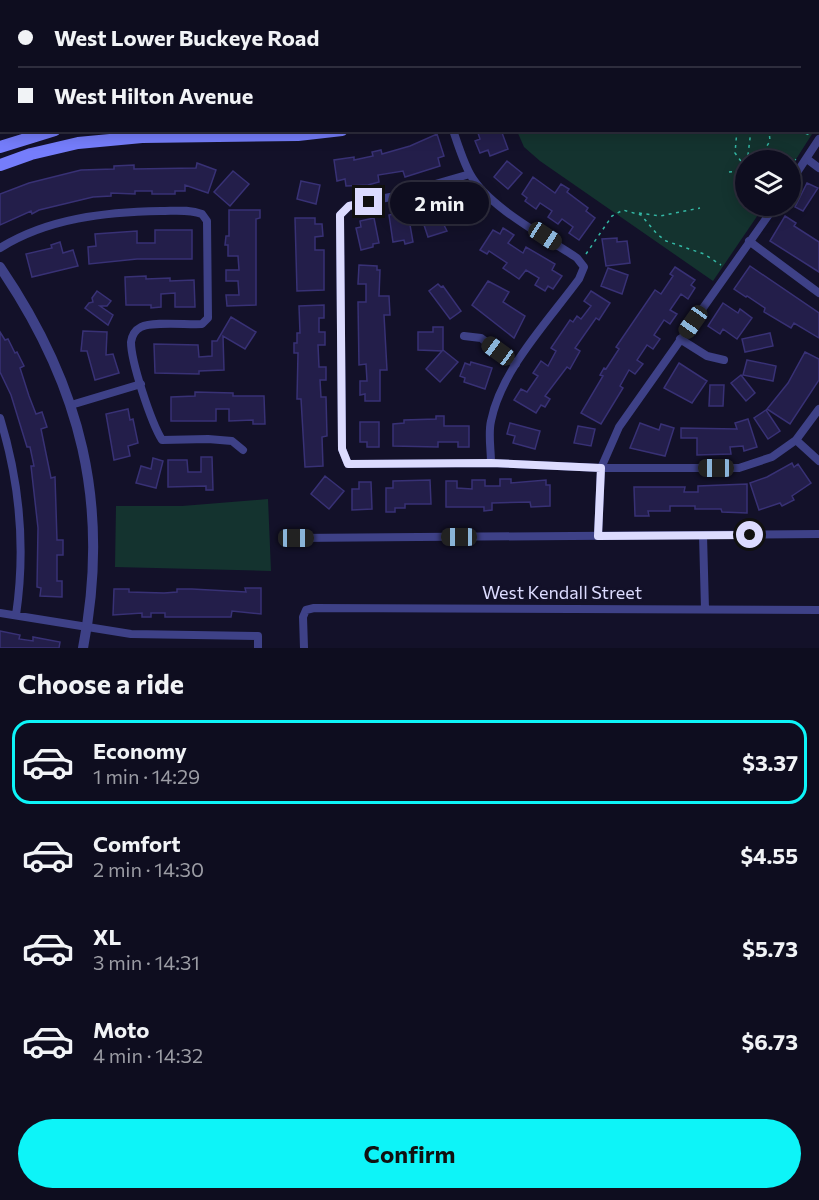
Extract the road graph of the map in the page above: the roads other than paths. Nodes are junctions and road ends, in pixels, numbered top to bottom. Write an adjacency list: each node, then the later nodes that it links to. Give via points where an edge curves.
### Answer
1 (49, 132): 6 (main road)
2 (324, 132): 4 (main road)
3 (454, 132): 11 (street)
4 (192, 134): 8 (main road, via 78,143)
5 (815, 137): 7 (street)
6 (0, 147)
7 (807, 159): 9 (street); 10 (street)
8 (0, 165)
9 (801, 167)
10 (819, 168)
11 (470, 174): 20 (street, via 496,204 577,258 584,267); 30 (street, via 349,206 340,215 342,449 348,464)
12 (768, 216): 13 (street)
13 (749, 241): 16 (street); 18 (street)
14 (0, 248): 21 (street, via 24,236 86,217 192,210 202,214 207,221 208,318 202,324 143,326 134,333 131,342)
15 (0, 267): 22 (street, via 56,363)
16 (819, 293)
17 (464, 336): 20 (street, via 481,338)
18 (680, 339): 19 (street, via 707,356); 31 (street, via 619,427)
19 (724, 360)
20 (516, 364): 30 (street, via 500,391 490,422)
21 (141, 384): 22 (street); 26 (street, via 162,440 232,441)
22 (71, 405): 40 (street, via 86,465 92,511 93,568)
23 (819, 409): 25 (street)
24 (0, 418): 27 (street)
25 (796, 440): 29 (street); 31 (street, via 772,457 739,468)
26 (243, 450)
27 (10, 451): 28 (street); 39 (street, via 22,542)
28 (0, 453)
29 (819, 461)
30 (491, 463): 31 (street)
31 (601, 468): 34 (street)
32 (819, 534): 33 (street)
33 (703, 535): 34 (street); 36 (street)
34 (598, 536): 35 (street)
35 (296, 538)
36 (705, 609): 37 (street, West Kendall Street); 43 (street, West Kendall Street, via 306,610)
37 (819, 610)
38 (0, 613): 39 (street)
39 (16, 615): 40 (street)
40 (87, 628): 41 (street); 42 (street, via 131,634 258,636)
41 (83, 648)
42 (258, 648)
43 (303, 648)

